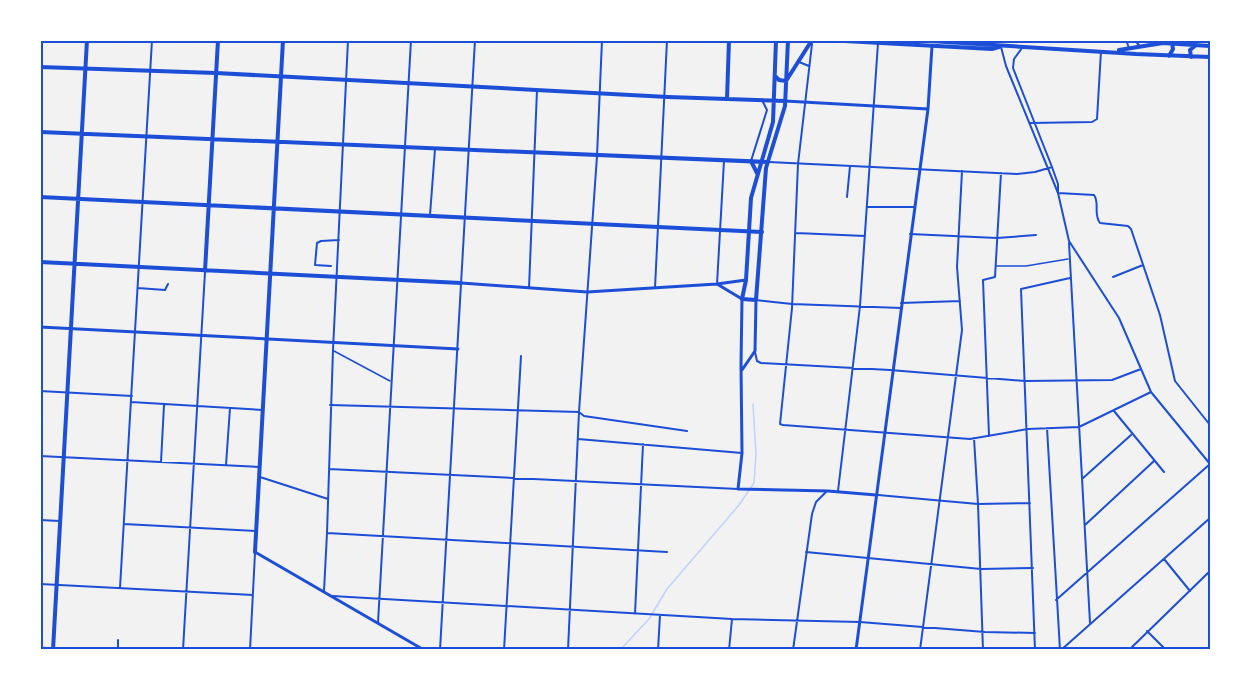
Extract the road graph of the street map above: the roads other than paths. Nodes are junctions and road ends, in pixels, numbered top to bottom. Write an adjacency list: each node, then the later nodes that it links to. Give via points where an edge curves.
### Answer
1 (87, 40): 36 (main road)
2 (152, 40): 38 (street)
3 (218, 40): 39 (main road)
4 (283, 40): 41 (main road)
5 (348, 40): 42 (street)
6 (411, 40): 44 (street)
7 (475, 40): 45 (street)
8 (602, 40): 47 (street)
9 (667, 40): 48 (street)
10 (729, 40): 50 (main road)
11 (776, 40): 40 (main road)
12 (788, 40): 43 (main road)
13 (812, 40): 32 (main road); 33 (street)
14 (826, 40): 18 (main road)
15 (914, 40): 23 (main road)
16 (1126, 40): 26 (street)
17 (1134, 40): 24 (street)
18 (878, 43): 21 (main road); 56 (street)
19 (1172, 43): 20 (main road); 24 (main road); 29 (main road)
20 (1196, 44): 22 (main road); 30 (main road, via 1190,48)
21 (932, 46): 23 (main road); 57 (street)
22 (1210, 46)
23 (1001, 47): 25 (main road); 37 (street)
24 (1142, 47): 26 (main road)
25 (1022, 48): 27 (main road); 35 (street)
26 (1129, 48): 27 (main road); 28 (main road)
27 (1103, 51): 28 (main road); 58 (street, via 1097,119)
28 (1136, 54): 29 (main road)
29 (1169, 56): 30 (main road)
30 (1191, 57): 31 (main road)
31 (1210, 57)
32 (799, 62): 33 (street); 43 (main road)
33 (809, 66): 55 (street)
34 (40, 67): 36 (main road)
35 (1013, 68): 37 (street); 49 (street)
36 (86, 69): 38 (main road); 61 (main road)
37 (1008, 70): 52 (street)
38 (150, 72): 39 (main road); 62 (street)
39 (216, 73): 41 (main road); 63 (main road)
40 (775, 75): 43 (main road); 53 (main road)
41 (282, 77): 42 (main road); 64 (main road)
42 (347, 80): 44 (main road); 65 (street)
43 (786, 83): 54 (main road)
44 (409, 84): 45 (main road); 66 (street)
45 (472, 86): 46 (main road); 68 (street)
46 (537, 90): 47 (main road); 69 (street)
47 (600, 93): 48 (main road); 70 (street)
48 (664, 96): 50 (main road); 71 (street)
49 (1025, 98): 52 (street); 58 (street)
50 (727, 99): 51 (main road)
51 (762, 100): 53 (main road); 73 (street, via 767,110)
52 (1020, 100): 59 (street)
53 (773, 101): 54 (main road); 74 (main road, via 772,129)
54 (785, 101): 55 (street); 75 (main road)
55 (805, 102): 56 (street); 76 (street)
56 (874, 106): 57 (street); 78 (street)
57 (928, 109): 81 (street)
58 (1035, 122): 59 (street); 79 (street)
59 (1030, 123): 80 (street)
60 (40, 132): 61 (main road)
61 (83, 133): 62 (main road); 89 (main road)
62 (147, 136): 63 (main road); 91 (street)
63 (213, 139): 64 (main road); 92 (main road)
64 (279, 142): 65 (main road); 93 (main road)
65 (344, 145): 66 (main road); 96 (street)
66 (405, 147): 67 (main road); 97 (street)
67 (435, 148): 68 (main road); 98 (street)
68 (469, 150): 69 (main road); 99 (street)
69 (533, 153): 70 (main road); 100 (street)
70 (597, 156): 71 (main road); 101 (street)
71 (661, 158): 72 (main road); 102 (street)
72 (724, 161): 73 (main road); 103 (street)
73 (751, 161): 74 (main road); 83 (main road)
74 (761, 162): 75 (main road); 83 (main road)
75 (767, 162): 76 (street); 90 (main road)
76 (798, 164): 77 (street); 106 (street)
77 (850, 166): 78 (street); 87 (street)
78 (870, 167): 81 (street); 94 (street)
79 (1052, 167): 80 (street); 85 (street)
80 (1047, 169): 84 (street, via 1026,174); 85 (street)
81 (919, 170): 82 (street); 95 (street)
82 (962, 171): 84 (street); 108 (street)
83 (757, 173): 88 (main road)
84 (1001, 173): 111 (street)
85 (1058, 193): 113 (street); 117 (street, via 1095,196 1098,220 1104,225 1131,229)
86 (40, 197): 89 (main road)
87 (847, 197)
88 (751, 198): 90 (main road); 104 (main road)
89 (79, 199): 91 (main road); 116 (main road)
90 (759, 200): 105 (main road)
91 (143, 202): 92 (main road); 120 (street)
92 (209, 204): 93 (main road); 121 (main road)
93 (274, 207): 96 (main road); 123 (main road)
94 (867, 207): 95 (street); 110 (street)
95 (914, 207): 107 (street)
96 (341, 210): 97 (main road); 112 (street)
97 (402, 214): 98 (main road); 128 (street)
98 (430, 215): 99 (main road)
99 (465, 216): 100 (main road); 130 (street)
100 (531, 220): 101 (main road); 134 (street)
101 (592, 223): 102 (main road); 135 (street)
102 (658, 226): 103 (main road); 133 (street)
103 (720, 229): 104 (main road); 131 (street)
104 (750, 231): 105 (main road); 127 (main road)
105 (762, 231): 122 (main road)
106 (796, 233): 110 (street); 140 (street)
107 (910, 234): 108 (street); 139 (street)
108 (959, 235): 111 (street); 138 (street)
109 (1036, 235): 111 (street)
110 (866, 236): 141 (street)
111 (997, 238): 119 (street)
112 (339, 240): 118 (street, via 317,243 315,265); 125 (street)
113 (1069, 241): 114 (street); 156 (street, via 1119,318)
114 (1069, 258): 119 (lane); 126 (street)
115 (40, 262): 116 (main road)
116 (75, 264): 120 (main road); 144 (main road)
117 (1143, 265): 124 (street); 179 (street, via 1160,315 1175,381)
118 (331, 266)
119 (996, 267): 160 (street, via 995,278 983,280)
120 (139, 268): 121 (main road); 132 (street)
121 (205, 271): 123 (main road); 146 (street)
122 (759, 271): 127 (main road); 137 (main road)
123 (271, 275): 125 (main road); 147 (main road)
124 (1113, 277)
125 (337, 278): 128 (main road); 148 (street)
126 (1070, 278): 161 (street, via 1021,289); 162 (street)
127 (746, 280): 131 (street); 136 (main road)
128 (396, 282): 130 (main road); 149 (street)
129 (168, 284): 132 (street, via 165,290)
130 (461, 284): 134 (street); 150 (street)
131 (717, 284): 133 (street); 136 (street)
132 (138, 288): 145 (street)
133 (655, 288): 135 (street)
134 (529, 289): 135 (street)
135 (587, 292): 178 (street)
136 (742, 299): 137 (main road); 157 (street)
137 (756, 300): 140 (street); 152 (street)
138 (960, 301): 139 (street); 159 (street, via 962,330)
139 (901, 303): 142 (street)
140 (792, 304): 141 (street); 154 (street)
141 (860, 306): 142 (street); 155 (street)
142 (901, 308): 158 (street)
143 (40, 327): 144 (street)
144 (71, 328): 145 (street); 165 (main road)
145 (135, 332): 146 (street); 167 (street)
146 (201, 335): 147 (street); 171 (street)
147 (267, 339): 148 (street); 175 (main road)
148 (333, 342): 149 (street); 151 (street)
149 (394, 345): 150 (street); 163 (street)
150 (458, 349): 174 (street)
151 (333, 350): 163 (lane); 170 (street)
152 (754, 351): 154 (street, via 759,363); 157 (street)
153 (521, 356): 176 (street)
154 (786, 365): 155 (street); 183 (street, via 780,424)
155 (852, 368): 158 (street); 183 (street)
156 (1141, 369): 162 (street, via 1112,380); 166 (street)
157 (742, 370): 192 (street)
158 (893, 370): 159 (street); 185 (street)
159 (957, 375): 160 (street); 188 (street)
160 (988, 378): 161 (street); 187 (street)
161 (1025, 381): 162 (street); 182 (street)
162 (1077, 381): 180 (street)
163 (392, 382): 172 (street)
164 (40, 391): 165 (street)
165 (67, 393): 167 (street); 194 (main road)
166 (1152, 393): 177 (street); 199 (street)
167 (132, 396): 168 (street)
168 (131, 402): 169 (street); 195 (street)
169 (164, 405): 171 (street); 197 (street)
170 (330, 405): 172 (street); 202 (street)
171 (197, 406): 173 (street); 198 (street)
172 (390, 407): 174 (street); 203 (street)
173 (230, 408): 175 (street); 200 (street)
174 (454, 408): 176 (street); 205 (street)
175 (263, 410): 201 (main road)
176 (518, 410): 178 (street); 208 (street)
177 (1114, 411): 180 (street); 186 (street)
178 (579, 412): 184 (street, via 584,416); 190 (street)
179 (1210, 425)
180 (1079, 427): 181 (street); 207 (street)
181 (1047, 428): 182 (street); 251 (street)
182 (1028, 429): 187 (street); 217 (street)
183 (846, 430): 185 (street); 213 (street)
184 (687, 431)
185 (885, 433): 188 (street); 214 (street)
186 (1132, 434): 196 (street); 207 (street)
187 (989, 436): 189 (street)
188 (949, 438): 189 (street); 216 (street)
189 (974, 438): 218 (street)
190 (578, 439): 191 (street); 209 (street)
191 (643, 444): 192 (street); 210 (street)
192 (742, 453): 211 (street)
193 (40, 456): 194 (street)
194 (63, 457): 195 (street); 221 (main road)
195 (128, 460): 197 (street); 222 (street)
196 (1154, 461): 204 (street); 223 (street)
197 (161, 462): 198 (street)
198 (194, 463): 200 (street); 224 (street)
199 (1210, 464): 241 (street)
200 (226, 465): 201 (street)
201 (260, 468): 206 (main road)
202 (329, 469): 203 (street); 215 (street)
203 (386, 472): 205 (street); 227 (street)
204 (1164, 472)
205 (451, 476): 208 (street); 228 (street)
206 (260, 477): 215 (street); 225 (main road)
207 (1082, 479): 223 (street)
208 (513, 480): 209 (street); 229 (street)
209 (577, 483): 210 (street); 230 (street)
210 (642, 486): 211 (street); 231 (street)
211 (740, 490): 212 (street)
212 (828, 490): 213 (street); 234 (street, via 814,508)
213 (838, 491): 214 (street)
214 (877, 495): 216 (street); 235 (street)
215 (328, 499): 226 (street)
216 (940, 501): 218 (street); 237 (street)
217 (1030, 503): 218 (street); 238 (street)
218 (978, 504): 239 (street)
219 (1210, 518): 236 (street)
220 (40, 520): 221 (street)
221 (60, 521): 243 (main road)
222 (124, 524): 224 (street); 244 (street)
223 (1084, 525): 241 (street)
224 (190, 527): 225 (street); 245 (street)
225 (256, 531): 232 (main road)
226 (327, 533): 227 (street); 246 (street)
227 (383, 536): 228 (street); 250 (street)
228 (447, 539): 229 (street); 252 (street)
229 (510, 543): 230 (street); 253 (street)
230 (573, 547): 231 (street); 254 (street)
231 (639, 550): 233 (street); 255 (street)
232 (255, 552): 246 (street); 248 (street)
233 (666, 552)
234 (806, 552): 235 (street); 258 (street)
235 (868, 559): 237 (street); 259 (street)
236 (1164, 559): 247 (street); 261 (street)
237 (931, 565): 239 (street); 262 (street)
238 (1033, 568): 239 (street); 265 (street)
239 (981, 569): 263 (street)
240 (1210, 571): 247 (street)
241 (1087, 573): 251 (street); 261 (street)
242 (40, 584): 243 (street)
243 (56, 585): 244 (street); 268 (main road)
244 (120, 588): 245 (street)
245 (187, 591): 248 (street); 271 (street)
246 (324, 591): 249 (street)
247 (1190, 591): 264 (street)
248 (253, 594): 272 (street)
249 (332, 596): 250 (street); 260 (street)
250 (380, 598): 252 (street); 260 (street)
251 (1056, 600): 284 (street)
252 (444, 602): 253 (street); 274 (street)
253 (506, 606): 254 (street); 275 (street)
254 (570, 609): 255 (street); 276 (street)
255 (637, 614): 256 (street)
256 (659, 615): 257 (street); 277 (street)
257 (732, 619): 258 (street); 278 (street)
258 (797, 620): 259 (street); 279 (street)
259 (860, 622): 262 (street); 280 (street)
260 (378, 623): 273 (street)
261 (1090, 623): 284 (street)
262 (923, 627): 263 (street); 281 (street)
263 (982, 631): 265 (street); 282 (street)
264 (1147, 631): 285 (street); 286 (street)
265 (1035, 633): 283 (street)
266 (118, 640): 270 (street)
267 (40, 648): 268 (street)
268 (53, 649): 269 (street)
269 (67, 650)
270 (118, 650)
271 (183, 650)
272 (250, 650)
273 (424, 650)
274 (440, 650)
275 (504, 650)
276 (568, 650)
277 (658, 650)
278 (729, 650)
279 (793, 650)
280 (856, 650)
281 (920, 650)
282 (983, 650)
283 (1035, 650)
284 (1060, 650)
285 (1129, 650)
286 (1166, 650)

